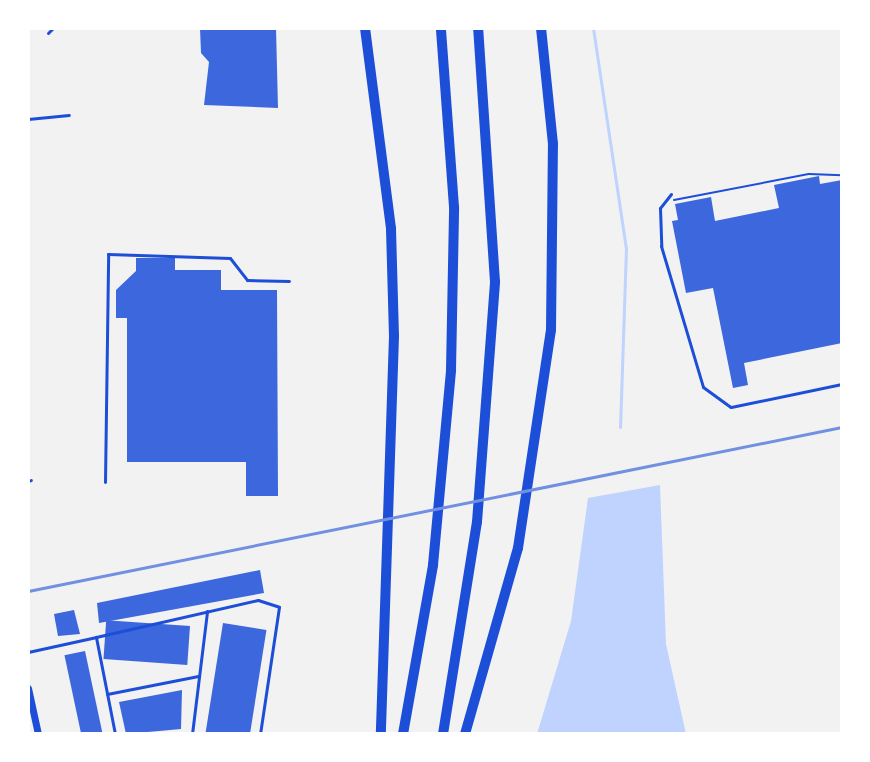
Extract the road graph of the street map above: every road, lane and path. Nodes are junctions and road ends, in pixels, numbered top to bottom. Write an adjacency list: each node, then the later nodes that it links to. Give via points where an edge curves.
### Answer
1 (53, 28): 6 (lane)
2 (365, 28): 24 (highway, via 391,229 392,448)
3 (441, 28): 25 (highway, via 454,207 446,442 433,565)
4 (478, 28): 26 (highway, via 495,282 471,569)
5 (541, 28): 27 (highway, via 555,227 540,420 518,548)
6 (48, 33)
7 (69, 115): 8 (lane)
8 (28, 119)
9 (842, 175): 10 (path, via 809,174 673,200)
10 (671, 194): 12 (lane, via 660,208 661,246 703,387 731,407)
11 (289, 281): 13 (lane, via 247,280 230,258 108,254)
12 (842, 384)
13 (105, 482)
14 (207, 610): 15 (lane); 17 (lane); 23 (lane, via 258,600 279,607)
15 (96, 637): 16 (lane); 19 (lane)
16 (28, 652)
17 (199, 676): 19 (lane); 22 (lane)
18 (28, 688): 20 (street)
19 (107, 694): 21 (lane)
20 (38, 734)
21 (115, 734)
22 (192, 734)
23 (260, 734)
24 (381, 734)
25 (403, 734)
26 (443, 734)
27 (465, 734)

